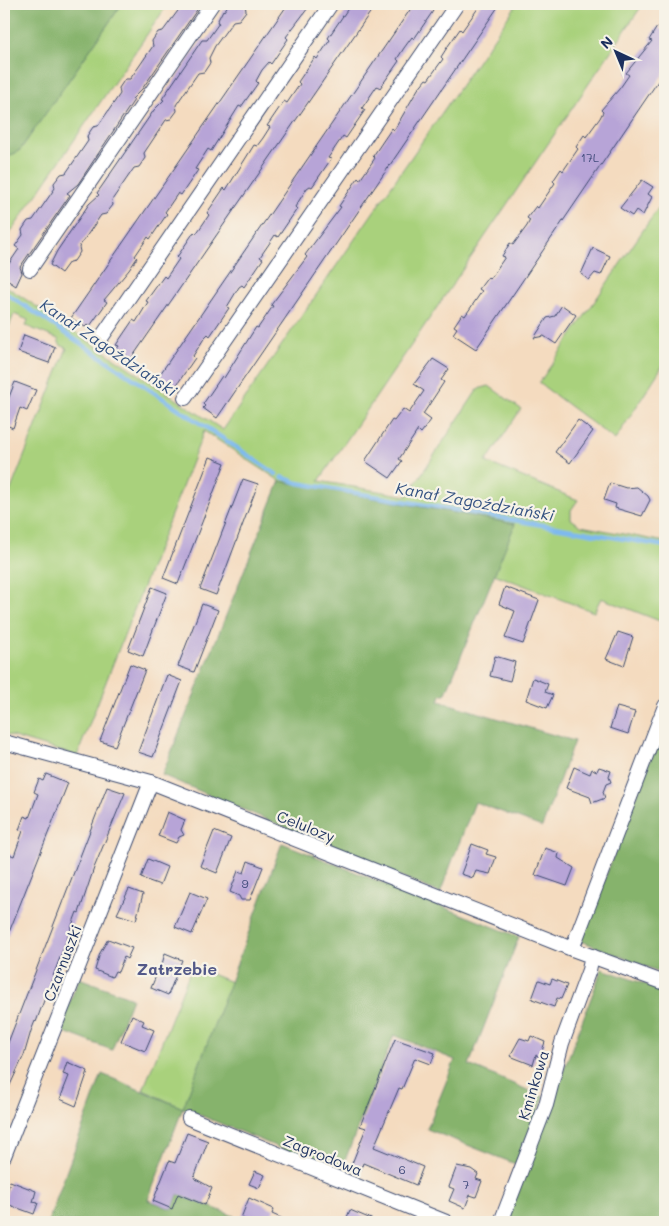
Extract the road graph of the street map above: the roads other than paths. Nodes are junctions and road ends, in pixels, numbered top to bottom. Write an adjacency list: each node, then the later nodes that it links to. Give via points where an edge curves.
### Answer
1 (212, 4): 4 (street)
2 (331, 4): 5 (street)
3 (457, 4): 6 (street)
4 (30, 269)
5 (101, 338)
6 (185, 398)
7 (665, 706): 10 (street)
8 (4, 742): 9 (street, Celulozy)
9 (151, 782): 10 (street, Celulozy); 14 (street, Czarnuszki)
10 (572, 949): 11 (street, Celulozy)
11 (592, 956): 12 (street); 16 (street, Kminkowa, via 562,1043 546,1105)
12 (665, 983)
13 (189, 1118): 15 (street, Zagrodowa)
14 (4, 1156)
15 (446, 1222)
16 (501, 1222)

